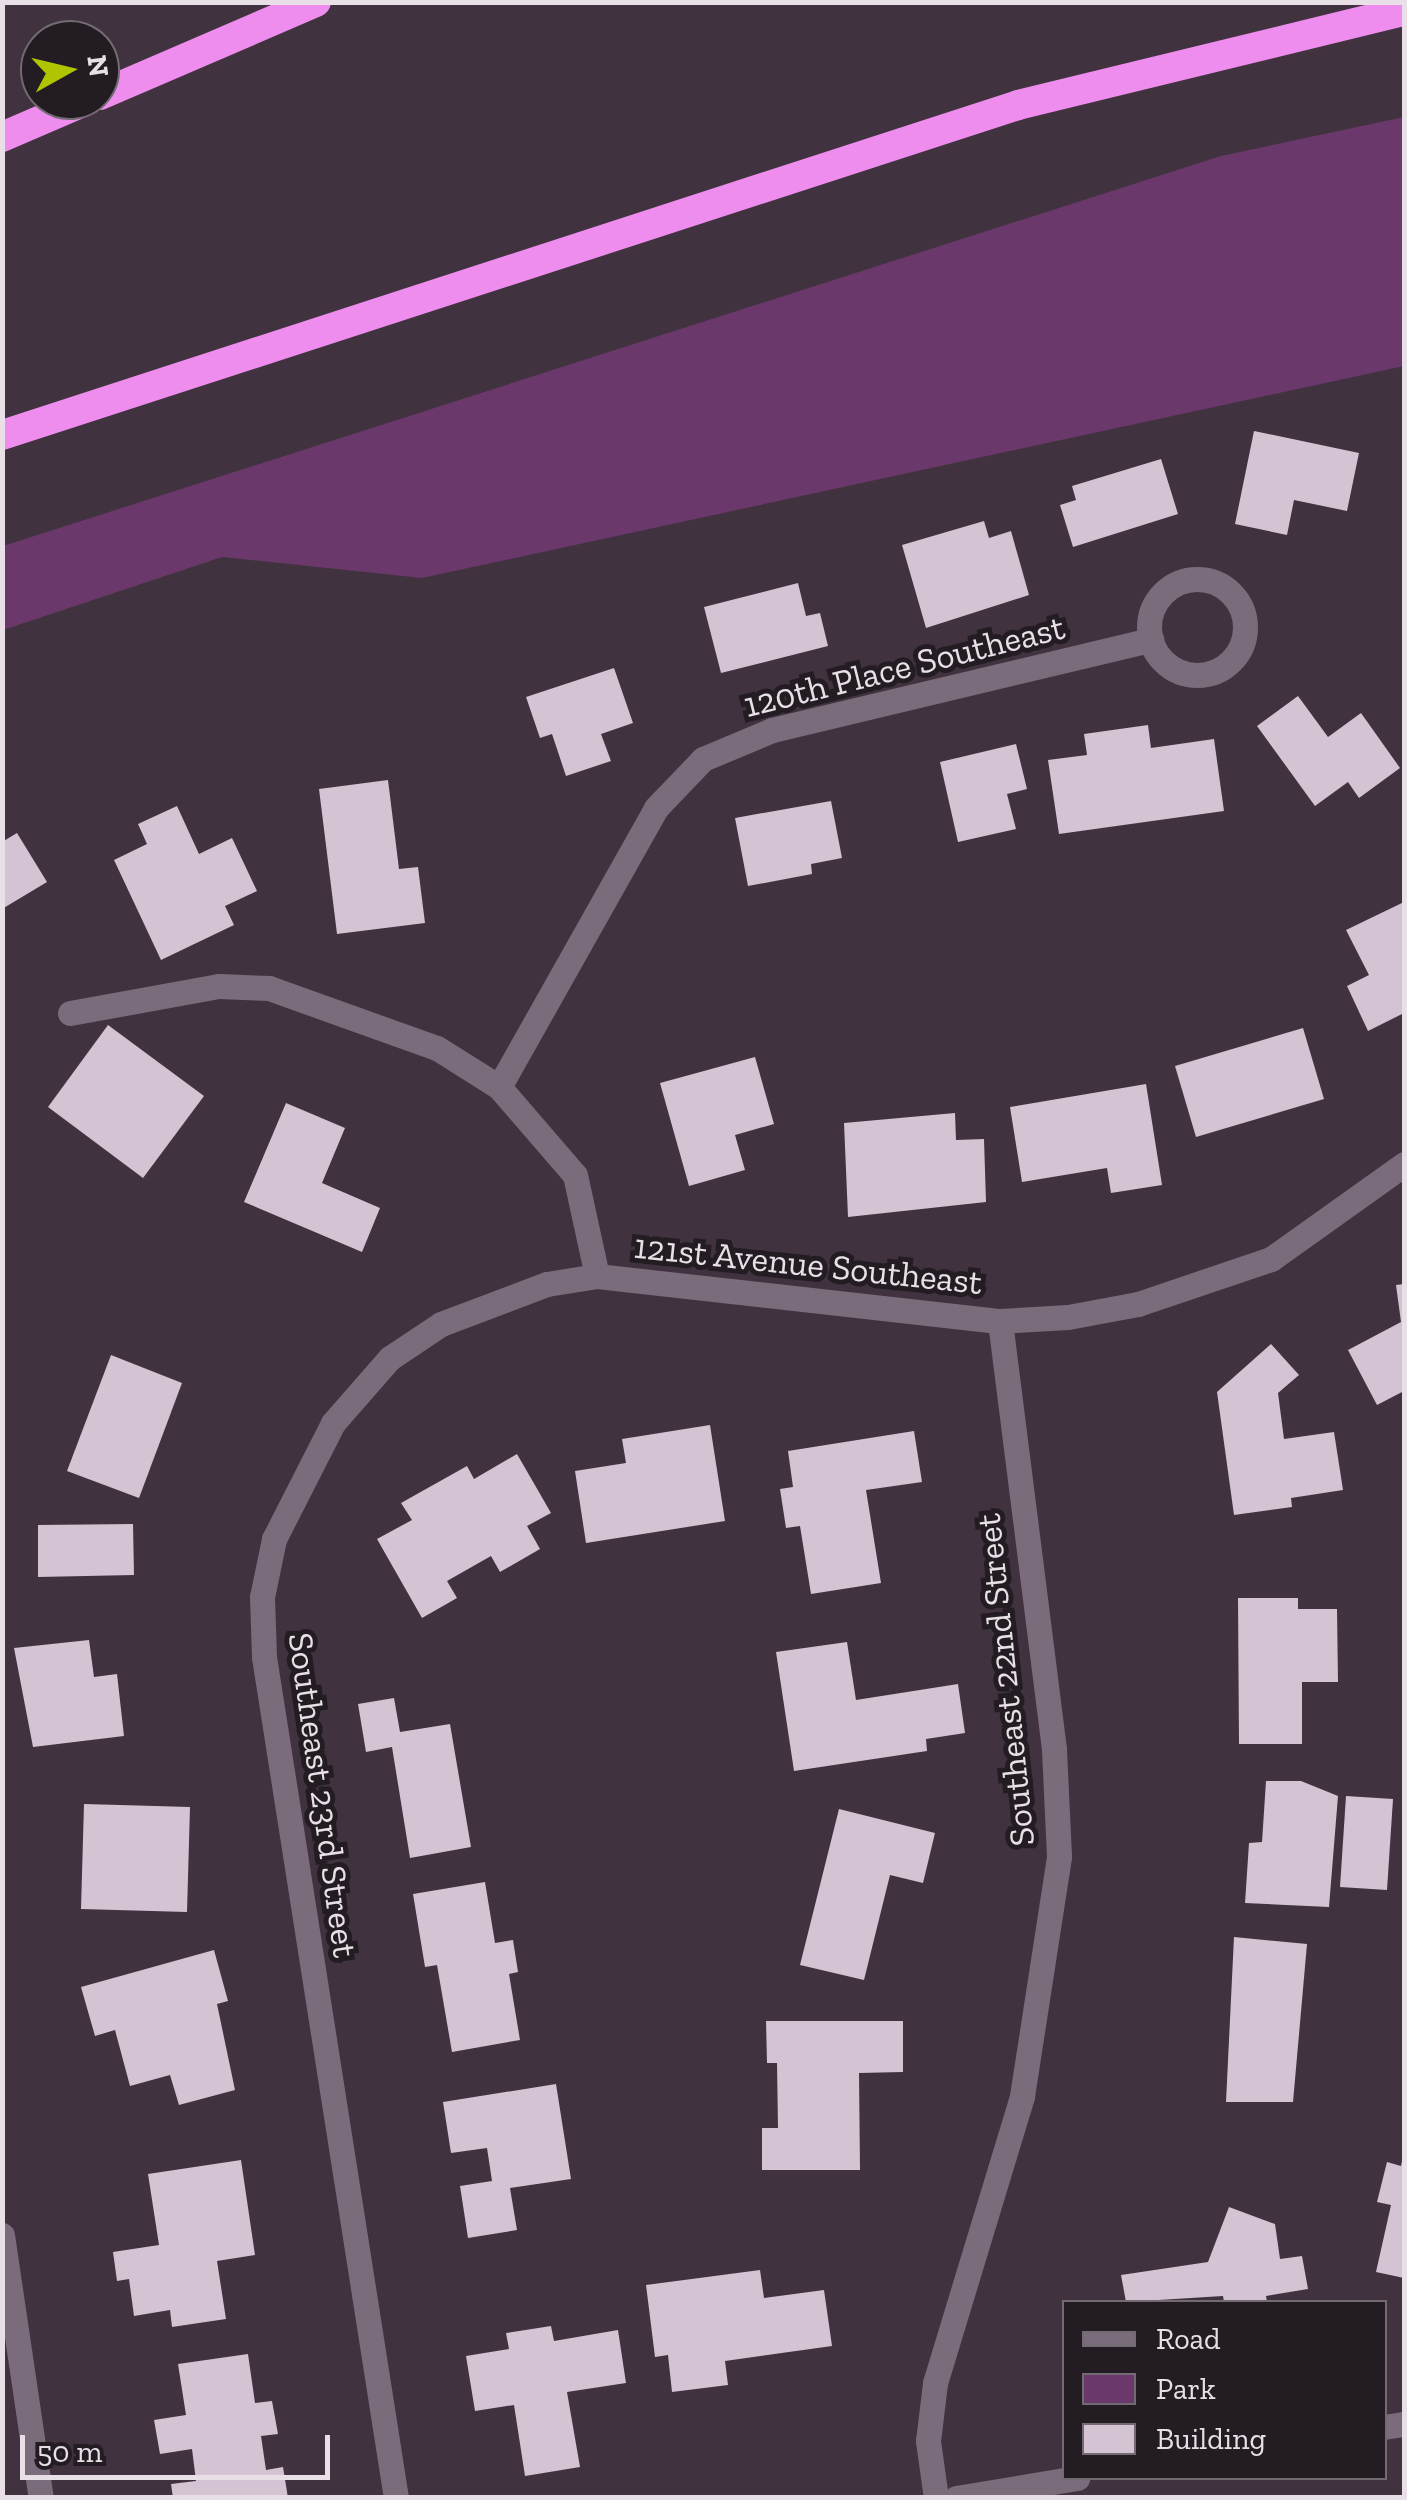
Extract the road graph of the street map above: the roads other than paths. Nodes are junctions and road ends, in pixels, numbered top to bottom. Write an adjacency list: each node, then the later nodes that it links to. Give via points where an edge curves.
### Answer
1 (316, 2): 3 (highway)
2 (1404, 11): 6 (highway, via 1018,104)
3 (120, 86)
4 (41, 120): 5 (highway)
5 (3, 136)
6 (2, 436)
7 (1151, 640): 9 (street, 120th Place Southeast, via 772,730 703,760 656,808)
8 (70, 1013): 9 (street, 121st Avenue Southeast, via 218,986 269,988 407,1036)
9 (499, 1086): 11 (street, 121st Avenue Southeast, via 574,1174)
10 (1404, 1164): 12 (street, 121st Avenue Southeast, via 1270,1259 1138,1304)
11 (597, 1276): 12 (street, 121st Avenue Southeast); 16 (street, Southeast 23rd Street, via 494,1300 390,1358 334,1423 292,1496 262,1597 264,1657)
12 (1000, 1321): 17 (street, Southeast 22nd Street, via 1054,1749 1059,1856 1022,2096 935,2383 928,2441)
13 (2, 2235): 15 (street)
14 (1065, 2480): 18 (street)
15 (41, 2498)
16 (396, 2498)
17 (936, 2498)
18 (956, 2498)

